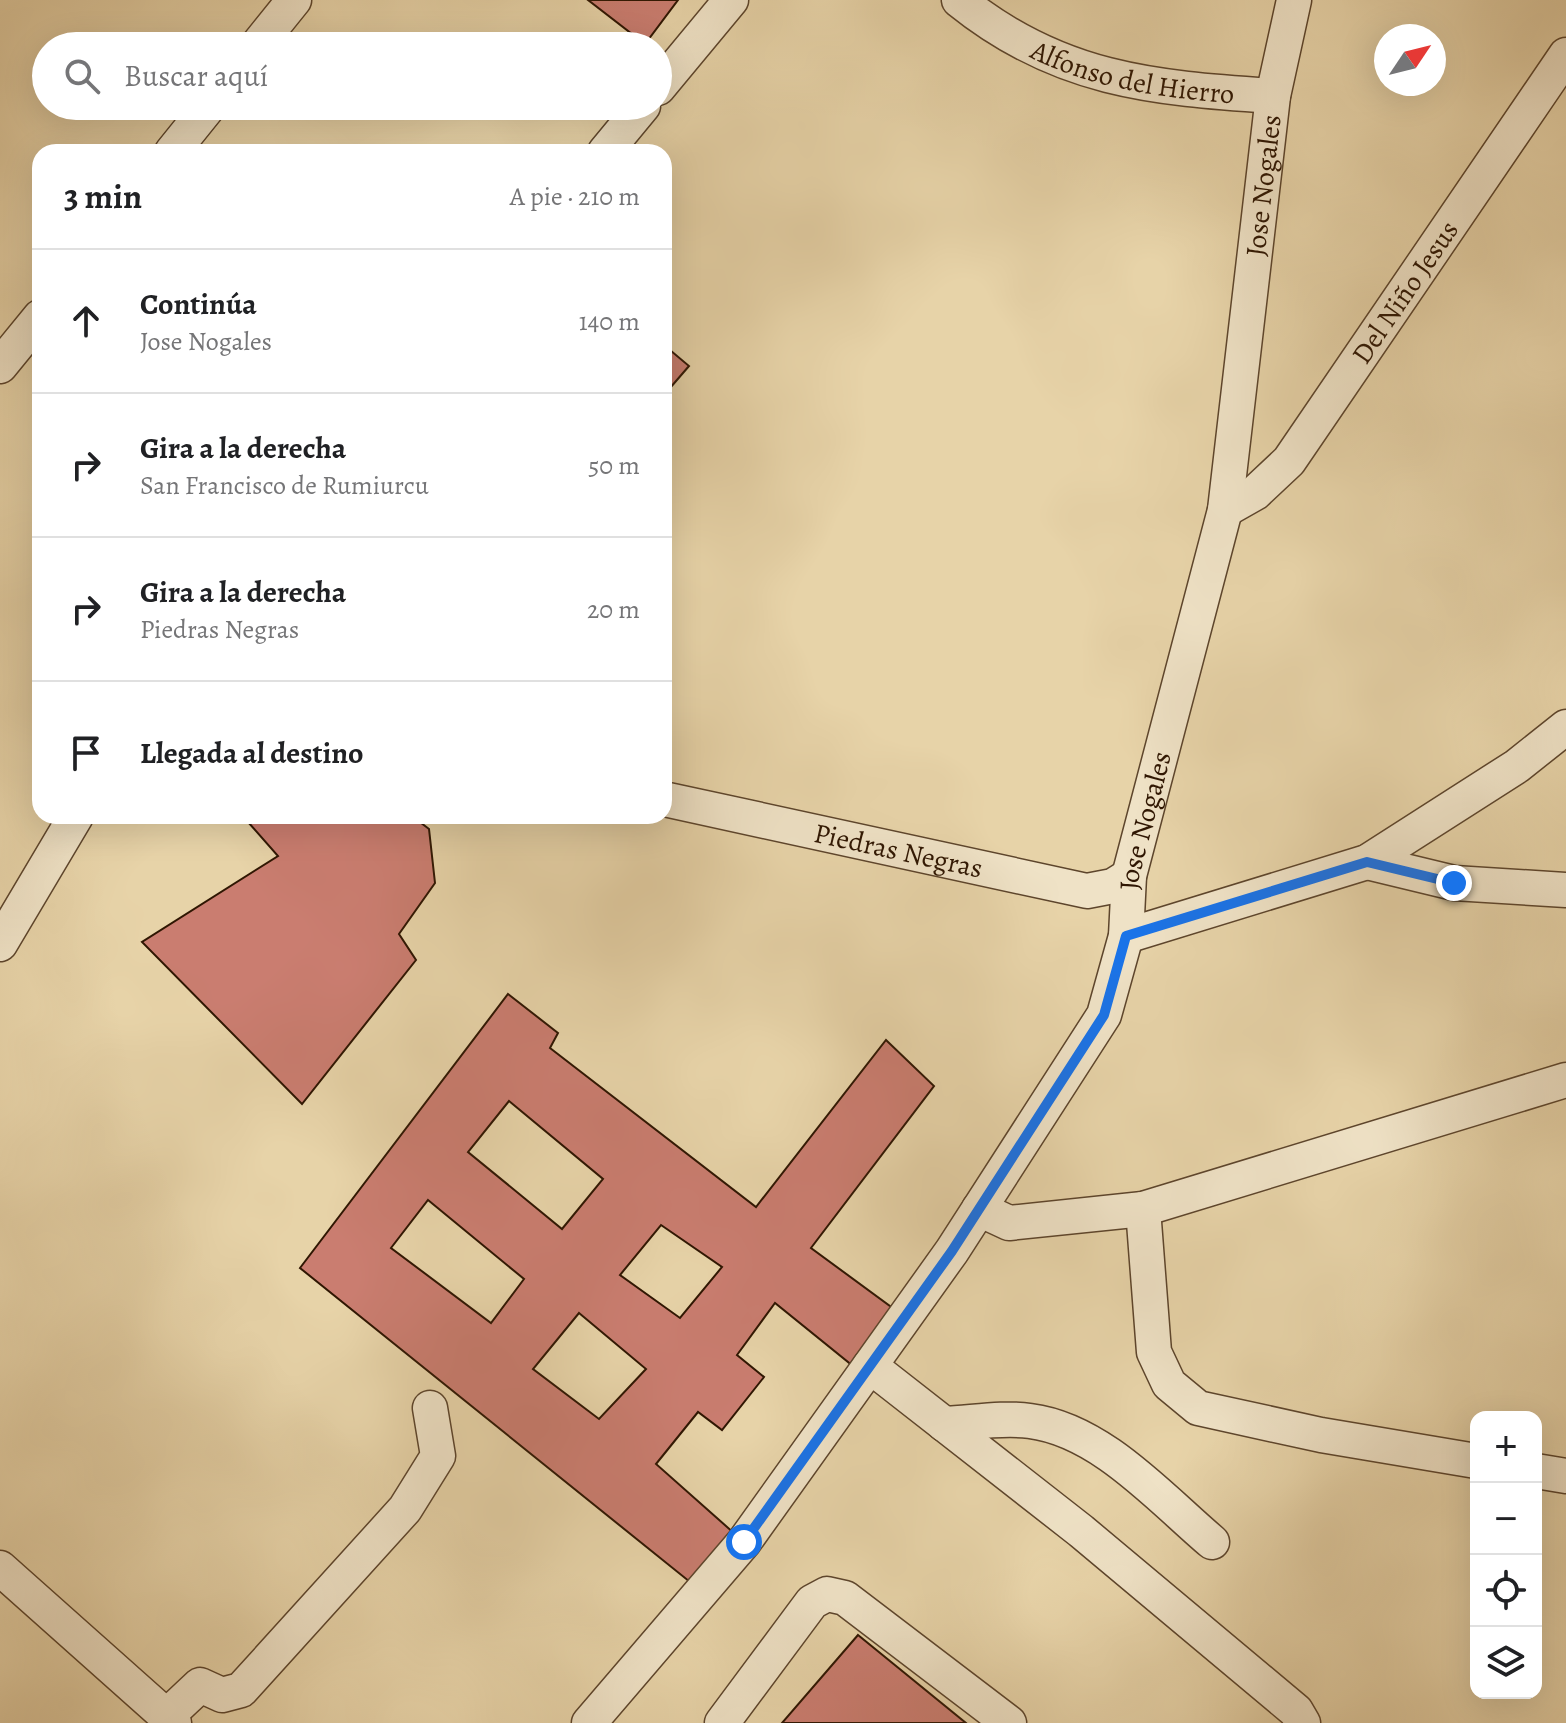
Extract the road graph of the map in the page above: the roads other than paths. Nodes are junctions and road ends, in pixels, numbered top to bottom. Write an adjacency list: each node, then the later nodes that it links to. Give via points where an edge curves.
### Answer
1 (294, 0): 5 (street)
2 (731, 0): 7 (street)
3 (959, 0): 8 (street, Alfonso del Hierro, via 1032,49 1085,70 1162,88)
4 (1294, 0): 8 (street, Jose Nogales)
5 (268, 32)
6 (1566, 55): 15 (street, Del Niño Jesus, via 1289,461 1255,493)
7 (672, 71)
8 (1273, 96): 15 (street, Jose Nogales)
9 (198, 120): 11 (street)
10 (631, 120): 12 (street)
11 (178, 144)
12 (612, 144)
13 (32, 327): 14 (street)
14 (0, 366)
15 (1225, 510): 20 (street, Jose Nogales)
16 (1566, 727): 19 (street, via 1517,766)
17 (672, 801): 20 (street, Piedras Negras, via 1087,891 1113,886)
18 (71, 824): 23 (street)
19 (1367, 862): 21 (street, via 1454,883); 22 (street)
20 (1129, 876): 22 (street, Jose Nogales)
21 (1566, 890)
22 (1126, 936): 25 (street, Jose Nogales, via 1104,1015)
23 (0, 944)
24 (1566, 1080): 26 (street)
25 (979, 1209): 26 (street, via 1009,1223); 27 (street, Jose Nogales)
26 (1143, 1209): 30 (street, via 1154,1352 1169,1384 1198,1408)
27 (870, 1366): 29 (street); 36 (street, Jose Nogales, via 744,1542)
28 (430, 1408): 35 (street, via 438,1456 405,1509 241,1690 222,1695 200,1685)
29 (944, 1424): 33 (street, via 1027,1420 1069,1433 1110,1457); 39 (street, via 1149,1587 1296,1711)
30 (1470, 1460)
31 (1542, 1472): 32 (street)
32 (1566, 1476)
33 (1212, 1542)
34 (0, 1568): 35 (street)
35 (171, 1719)
36 (589, 1723)
37 (722, 1723): 38 (street, via 812,1602 827,1594 845,1598)
38 (1009, 1723)
39 (1303, 1723)

